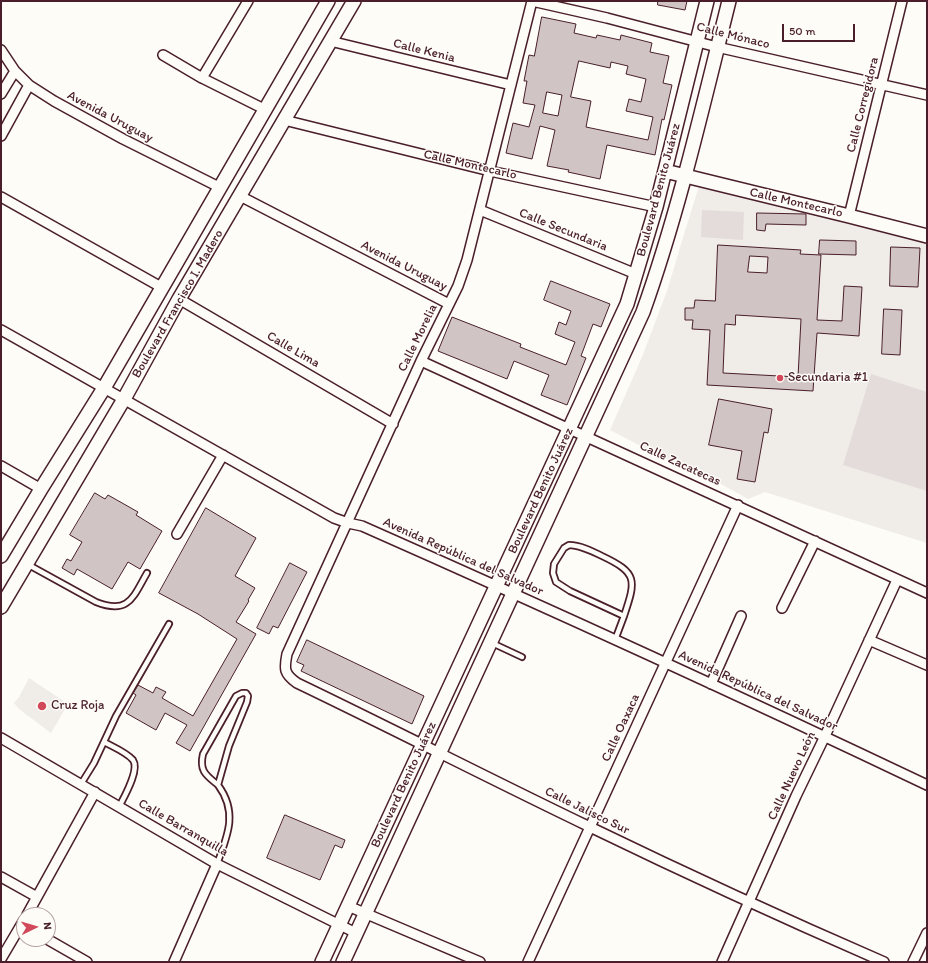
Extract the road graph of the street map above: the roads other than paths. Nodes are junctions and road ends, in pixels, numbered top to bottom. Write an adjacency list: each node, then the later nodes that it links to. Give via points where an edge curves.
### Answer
1 (248, 1): 14 (street)
2 (328, 1): 20 (main road, Boulevard Francisco I. Madero)
3 (354, 1): 8 (main road, Boulevard Francisco I. Madero)
4 (532, 1): 9 (street, Calle Mónaco); 16 (street, Calle Morelia)
5 (707, 1): 9 (main road, Boulevard Benito Juárez)
6 (729, 1): 10 (main road, Boulevard Benito Juárez)
7 (902, 1): 17 (street, Calle Corregidora)
8 (330, 41): 16 (street, Calle Kenia); 21 (main road, Boulevard Francisco I. Madero)
9 (697, 41): 10 (street, Calle Mónaco); 24 (main road, Boulevard Benito Juárez)
10 (717, 47): 17 (street, Calle Mónaco); 25 (main road, Boulevard Benito Juárez)
11 (1, 50): 13 (street, Avenida Uruguay)
12 (163, 55): 14 (street)
13 (15, 72): 15 (street, Avenida Uruguay); 18 (street)
14 (202, 78): 20 (street)
15 (29, 85): 22 (street); 26 (street, Avenida Uruguay, via 123,139)
16 (511, 85): 23 (street, Calle Morelia)
17 (881, 85): 19 (street, Calle Mónaco); 31 (street, Calle Corregidora)
18 (1, 94)
19 (927, 95)
20 (266, 110): 26 (main road, Boulevard Francisco I. Madero)
21 (284, 120): 23 (street, Calle Montecarlo); 27 (main road, Boulevard Francisco I. Madero)
22 (1, 136)
23 (490, 171): 29 (street, Calle Montecarlo); 30 (street, Calle Morelia)
24 (665, 171): 25 (main road, Calle Montecarlo); 29 (main road, Boulevard Benito Juárez)
25 (684, 176): 31 (main road, Calle Montecarlo); 43 (main road, Boulevard Benito Juárez, via 657,273 643,312)
26 (221, 188): 34 (main road, Boulevard Francisco I. Madero)
27 (240, 196): 35 (main road, Boulevard Francisco I. Madero); 36 (street, Avenida Uruguay)
28 (1, 197): 34 (street)
29 (656, 207): 33 (main road, Boulevard Benito Juárez)
30 (480, 210): 33 (street, Calle Secundaria); 36 (street, Calle Morelia, via 467,260)
31 (849, 216): 32 (main road, Calle Montecarlo)
32 (927, 236)
33 (636, 274): 42 (main road, Boulevard Benito Juárez, via 627,304)
34 (161, 287): 39 (main road, Boulevard Francisco I. Madero)
35 (180, 299): 40 (main road, Boulevard Francisco I. Madero); 41 (street, Calle Lima)
36 (449, 304): 38 (street, Calle Morelia)
37 (1, 330): 39 (street, Avenida República del Salvador)
38 (421, 361): 41 (street, Calle Morelia); 42 (street, Calle Zacatecas)
39 (104, 388): 40 (street, Avenida República del Salvador); 46 (main road, Boulevard Francisco I. Madero)
40 (124, 398): 44 (street, Avenida República del Salvador); 52 (main road, Boulevard Francisco I. Madero)
41 (393, 424): 48 (street, Calle Morelia)
42 (570, 428): 43 (street, Calle Zacatecas); 55 (main road, Boulevard Benito Juárez)
43 (586, 436): 47 (street, Calle Zacatecas); 56 (main road, Boulevard Benito Juárez)
44 (223, 455): 48 (street, Avenida República del Salvador, via 318,510); 49 (street)
45 (1, 466): 46 (street)
46 (41, 488): 51 (main road, Boulevard Francisco I. Madero)
47 (738, 506): 50 (street, Calle Zacatecas); 67 (street, Calle Oaxaca)
48 (348, 523): 55 (street, Avenida República del Salvador, via 362,526); 69 (street, Calle Morelia, via 287,654)
49 (177, 534)
50 (815, 541): 54 (street, Calle Zacatecas); 59 (street)
51 (1, 556)
52 (26, 564): 53 (lane, via 108,607 123,606 132,598); 58 (main road, Boulevard Francisco I. Madero)
53 (148, 573)
54 (897, 580): 57 (street, Calle Zacatecas); 64 (street, Calle Nuevo León)
55 (497, 586): 56 (street, Avenida República del Salvador); 74 (main road, Boulevard Benito Juárez)
56 (513, 593): 63 (street, Avenida República del Salvador); 65 (main road, Boulevard Benito Juárez)
57 (927, 593)
58 (1, 607)
59 (782, 608)
60 (624, 616): 60 (lane, via 556,582 554,564 564,548 569,545 582,547 628,571 632,580 631,597); 63 (lane)
61 (741, 616): 70 (street)
62 (169, 624): 73 (lane, via 116,716)
63 (615, 640): 67 (street, Avenida República del Salvador)
64 (869, 640): 68 (street); 71 (street, Calle Nuevo León)
65 (490, 642): 66 (lane); 75 (main road, Boulevard Benito Juárez)
66 (522, 657)
67 (666, 663): 70 (street, Avenida República del Salvador); 81 (street, Calle Oaxaca)
68 (927, 665)
69 (285, 671): 74 (street, Calle Jalisco Sur, via 288,677 297,683)
70 (711, 684): 71 (street, Avenida República del Salvador)
71 (826, 736): 77 (street, Avenida República del Salvador); 85 (street, Calle Nuevo León)
72 (1, 738): 76 (street, Calle Barranquilla)
73 (104, 742): 76 (lane); 80 (lane, via 134,761 134,775)
74 (423, 744): 75 (street, Calle Jalisco Sur); 86 (main road, Boulevard Benito Juárez)
75 (440, 752): 81 (street, Calle Jalisco Sur); 88 (main road, Boulevard Benito Juárez)
76 (81, 784): 79 (street, Calle Barranquilla)
77 (927, 784)
78 (218, 785): 78 (lane, via 229,746 247,702 246,693 236,696 203,754 202,769); 82 (lane, via 228,802 230,823)
79 (95, 792): 80 (street, Calle Barranquilla); 84 (street)
80 (119, 807): 82 (street, Calle Barranquilla)
81 (589, 827): 85 (street, Calle Jalisco Sur); 100 (street, Calle Oaxaca)
82 (217, 864): 89 (street, Calle Barranquilla); 96 (street)
83 (1, 877): 84 (street)
84 (37, 897): 87 (street)
85 (748, 902): 101 (street, Calle Nuevo León); 102 (street, Calle Jalisco Sur)
86 (348, 906): 88 (street); 89 (main road, Boulevard Benito Juárez)
87 (31, 907)
88 (365, 913): 90 (main road, Boulevard Benito Juárez); 99 (street)
89 (339, 925): 90 (street, Calle Barranquilla); 97 (main road, Boulevard Benito Juárez)
90 (356, 933): 98 (main road, Boulevard Benito Juárez)
91 (927, 933): 103 (street)
92 (16, 934): 94 (street)
93 (56, 944): 95 (street)
94 (1, 959)
95 (87, 962)
96 (174, 962)
97 (322, 962)
98 (343, 962)
99 (480, 962)
100 (528, 962)
101 (722, 962)
102 (884, 962)
103 (914, 962)

